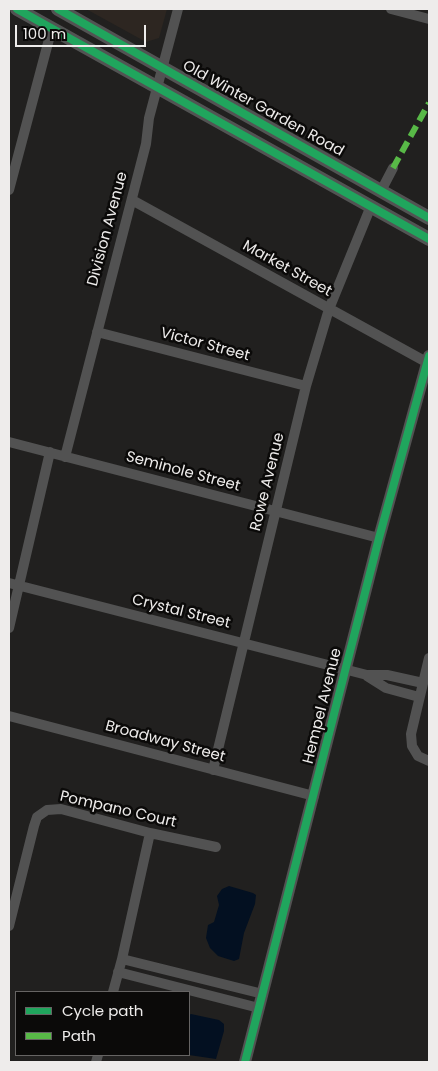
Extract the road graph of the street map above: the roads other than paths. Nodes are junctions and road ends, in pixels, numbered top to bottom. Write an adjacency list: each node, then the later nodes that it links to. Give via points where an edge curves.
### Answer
1 (17, 9): 6 (main road)
2 (58, 9): 7 (main road, Old Winter Garden Road)
3 (178, 9): 7 (street, Division Avenue)
4 (391, 9): 5 (street)
5 (429, 19)
6 (52, 28): 8 (main road); 10 (street)
7 (162, 68): 8 (street, Division Avenue); 11 (main road, Old Winter Garden Road)
8 (157, 86): 12 (street, Division Avenue); 13 (main road)
9 (394, 168): 11 (street)
10 (9, 190)
11 (381, 191): 14 (main road, Old Winter Garden Road)
12 (132, 200): 16 (street, Market Street); 17 (street, Division Avenue)
13 (371, 206): 15 (main road); 16 (street, Rowe Avenue)
14 (429, 218)
15 (429, 239)
16 (329, 309): 18 (street, Market Street); 19 (street, Rowe Avenue)
17 (96, 332): 19 (street, Victor Street); 22 (street, Division Avenue)
18 (428, 360): 24 (street, Hempel Avenue)
19 (306, 386): 23 (street, Rowe Avenue)
20 (9, 442): 21 (street, Seminole Street)
21 (50, 452): 22 (street, Seminole Street); 26 (street)
22 (65, 456): 23 (street, Seminole Street)
23 (276, 512): 24 (street, Seminole Street); 28 (street, Rowe Avenue)
24 (378, 538): 30 (street, Hempel Avenue)
25 (9, 583): 26 (street, Crystal Street)
26 (19, 586): 27 (street); 28 (street, Crystal Street)
27 (9, 628)
28 (243, 643): 30 (street, Crystal Street); 36 (street, Rowe Avenue)
29 (429, 658): 32 (street)
30 (346, 670): 31 (street, Crystal Street); 37 (street, Hempel Avenue)
31 (367, 676): 32 (street, via 387,675); 33 (street, via 386,688)
32 (423, 683): 33 (street)
33 (419, 697): 35 (street, via 411,734 412,746 418,756)
34 (9, 716): 36 (street, Broadway Street)
35 (429, 761)
36 (213, 770): 37 (street, Broadway Street)
37 (314, 796): 44 (street, Hempel Avenue)
38 (150, 833): 39 (street, Pompano Court); 40 (street, Pompano Court, via 61,809 47,810 37,817 34,826); 41 (street)
39 (216, 847)
40 (9, 926)
41 (122, 959): 42 (street); 44 (street)
42 (118, 972): 43 (street); 45 (street)
43 (113, 991)
44 (263, 994): 45 (street, Hempel Avenue)
45 (259, 1008): 46 (street, Hempel Avenue)
46 (245, 1062)

